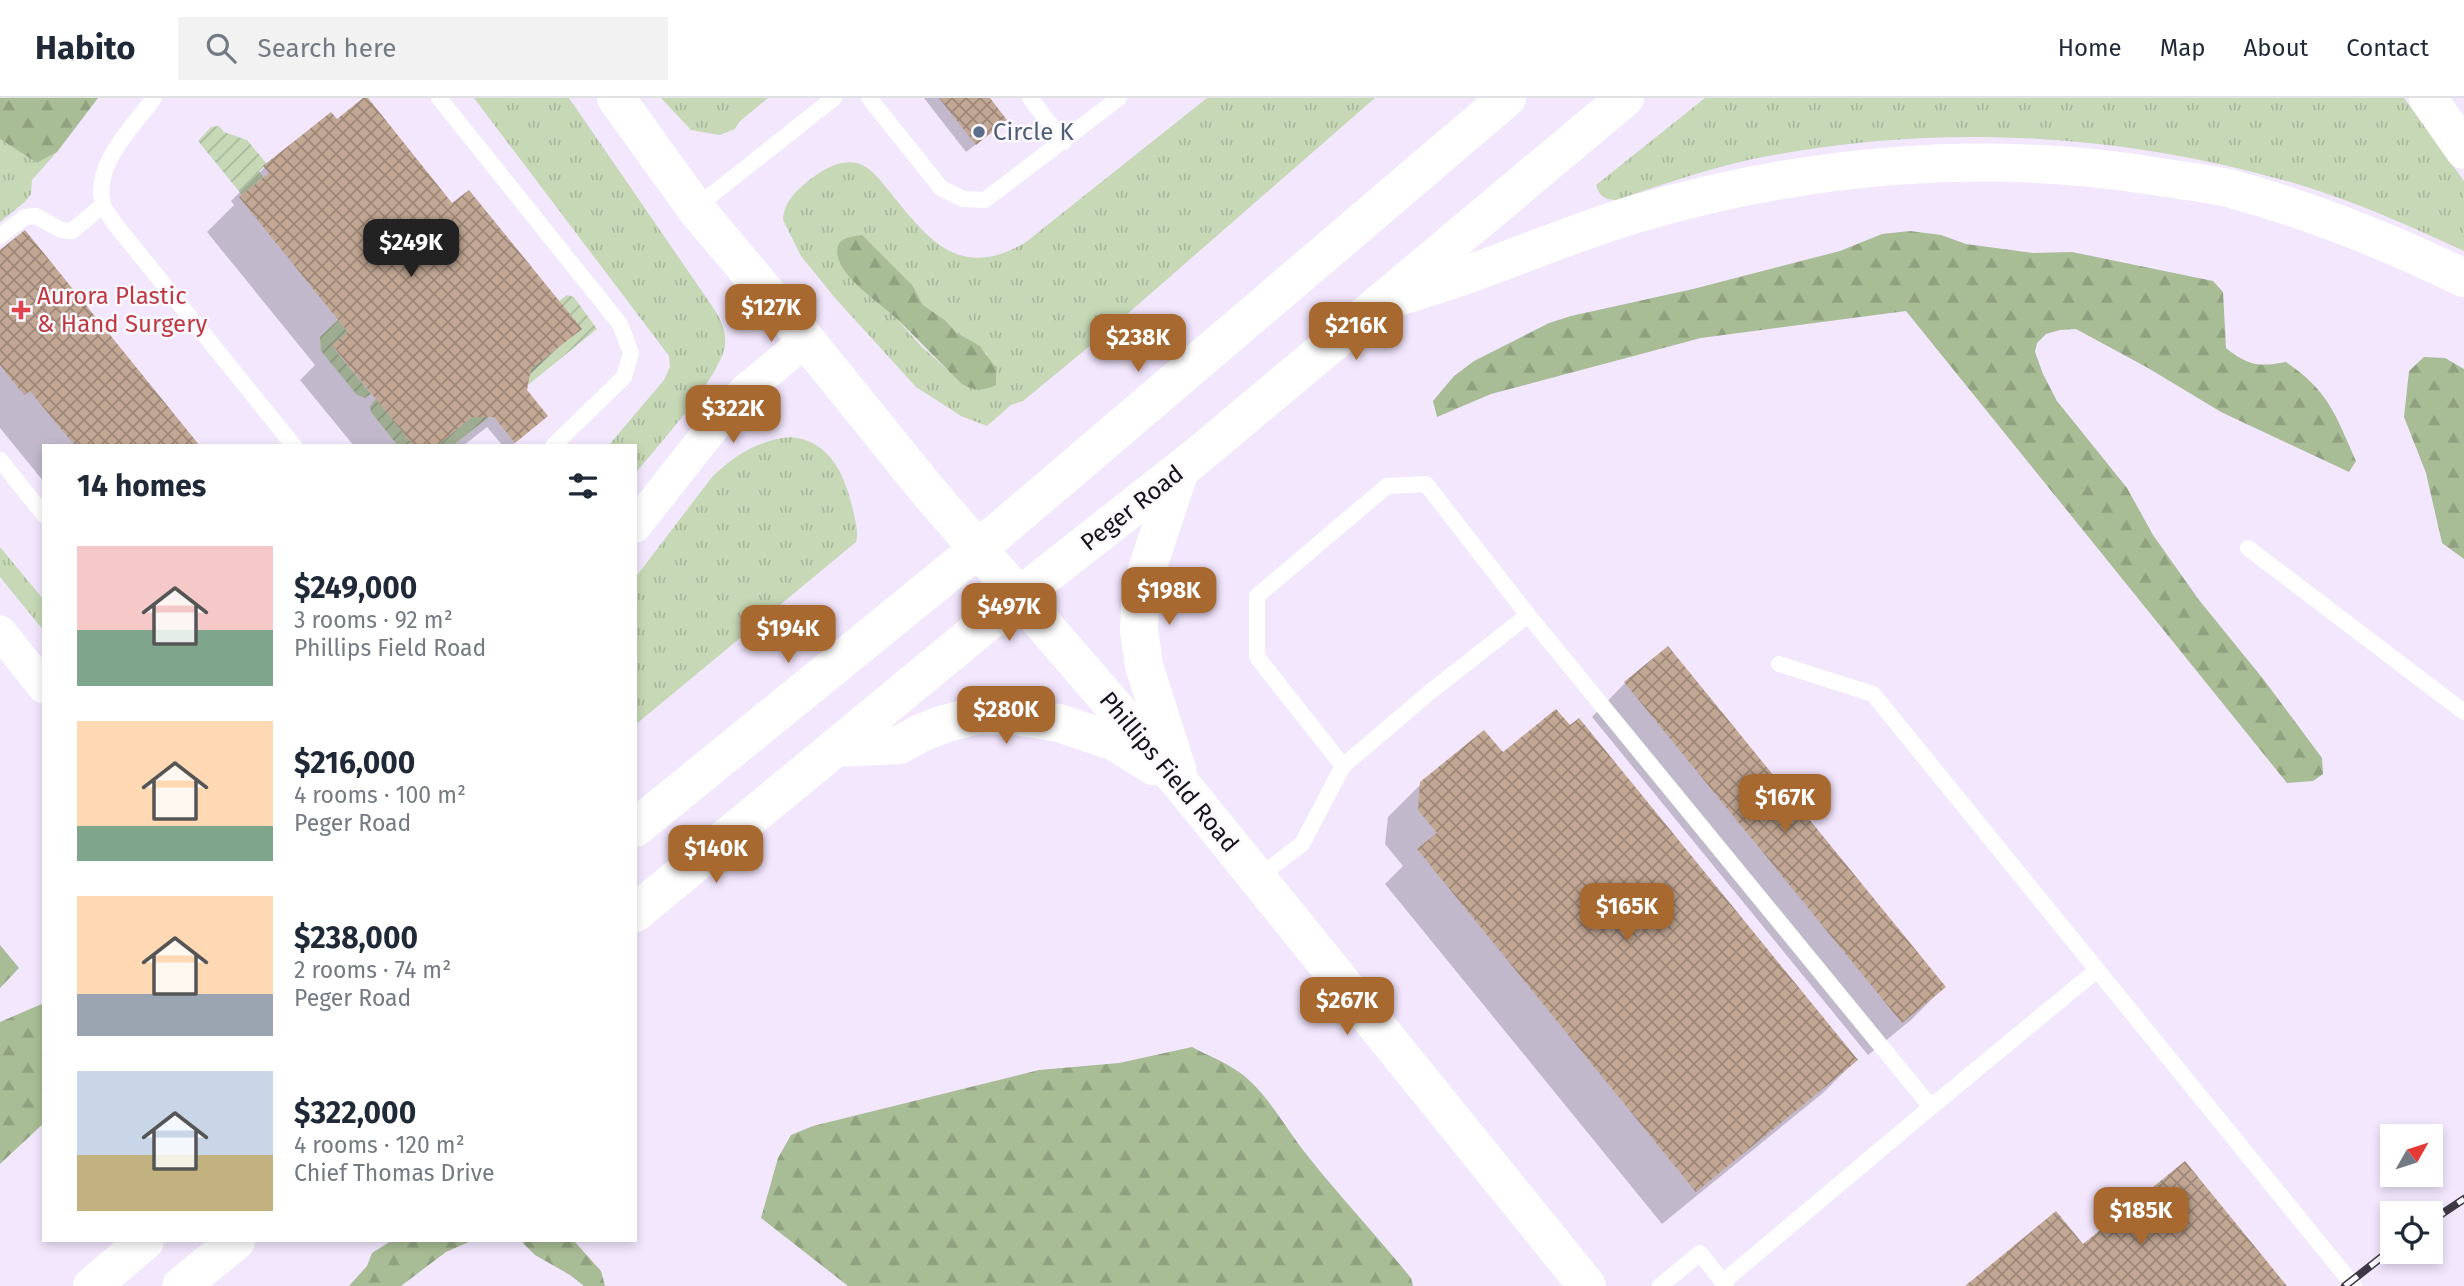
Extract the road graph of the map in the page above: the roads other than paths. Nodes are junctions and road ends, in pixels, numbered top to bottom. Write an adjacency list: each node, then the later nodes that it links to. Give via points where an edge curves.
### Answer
1 (154, 98): 13 (lane, via 108,161)
2 (439, 98): 20 (lane, via 620,324 631,353 624,377)
3 (616, 98): 14 (main road, Phillips Field Road)
4 (834, 98): 14 (lane)
5 (869, 98): 11 (lane, via 941,188 963,199 985,200)
6 (1030, 98): 11 (lane)
7 (1119, 98): 11 (lane)
8 (1507, 98): 26 (main road)
9 (1625, 98): 17 (main road, Peger Road)
10 (2428, 98): 12 (main road)
11 (1064, 142)
12 (2464, 150)
13 (103, 205): 15 (lane, via 72,231 25,216); 19 (lane)
14 (695, 208): 18 (main road, Phillips Field Road)
15 (0, 236)
16 (2464, 278): 17 (main road, via 2329,220 2230,188 2115,169 2025,163 1916,164 1840,170 1711,194 1532,248)
17 (1380, 303): 22 (main road, Peger Road)
18 (806, 340): 24 (street, via 744,392); 26 (main road, Phillips Field Road)
19 (292, 444)
20 (555, 444)
21 (0, 460): 23 (lane)
22 (1180, 470): 27 (main road, Peger Road); 35 (main road, via 1141,588 1139,630 1143,666)
23 (42, 512)
24 (637, 523)
25 (2248, 548): 32 (lane)
26 (978, 549): 27 (main road, Phillips Field Road); 36 (main road)
27 (1018, 597): 33 (main road, Peger Road); 35 (main road, Phillips Field Road)
28 (1528, 615): 34 (lane); 34 (lane, via 1426,484 1387,486 1257,596 1257,657); 40 (lane)
29 (0, 632): 31 (street)
30 (1779, 664): 39 (lane, via 1873,694)
31 (42, 684)
32 (2464, 712)
33 (835, 748): 35 (main road, via 899,745 944,724 978,715 1015,716 1059,723 1115,742); 38 (main road, Peger Road)
34 (1343, 766): 37 (lane, via 1302,844)
35 (1182, 785): 37 (main road, Phillips Field Road)
36 (637, 826)
37 (1257, 878): 46 (main road, Phillips Field Road)
38 (637, 911)
39 (2097, 970): 40 (lane); 48 (lane)
40 (1931, 1107): 43 (lane)
41 (144, 1242): 44 (main road)
42 (235, 1242): 45 (main road)
43 (1725, 1284): 47 (lane, via 1700,1253)
44 (92, 1286)
45 (181, 1286)
46 (1587, 1286)
47 (1660, 1286)
48 (2354, 1286)

